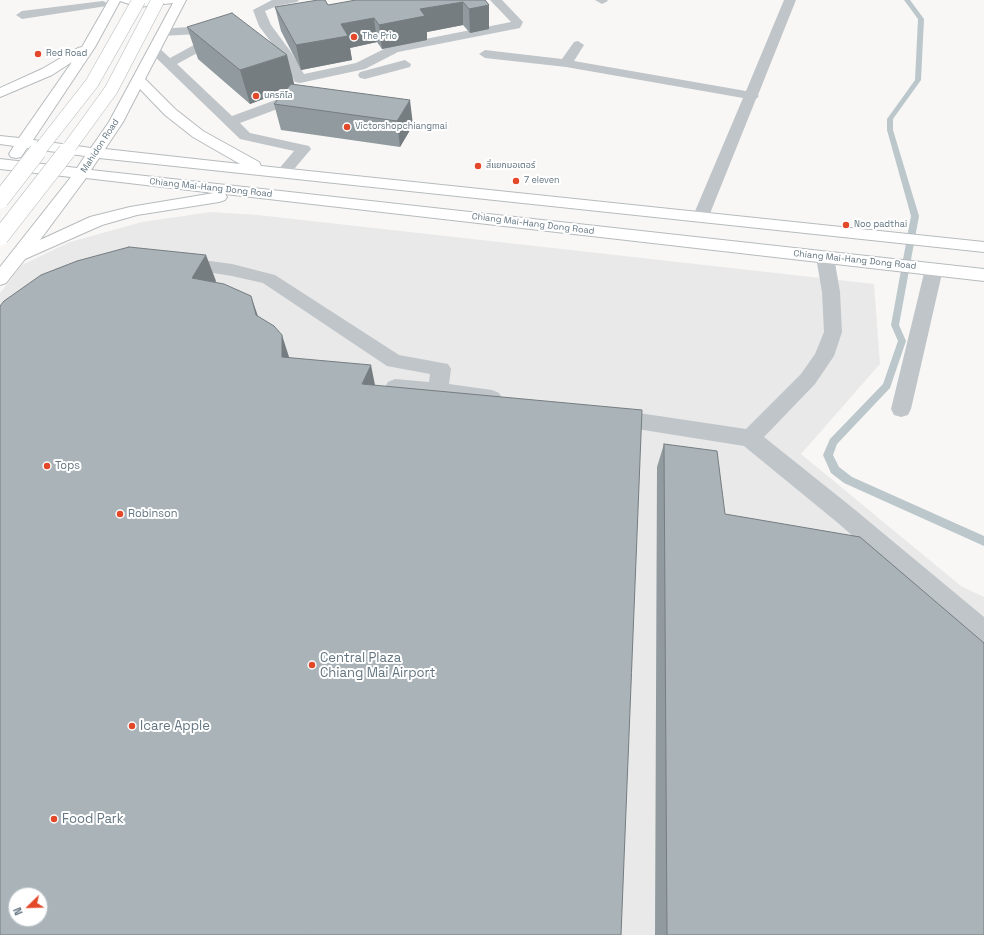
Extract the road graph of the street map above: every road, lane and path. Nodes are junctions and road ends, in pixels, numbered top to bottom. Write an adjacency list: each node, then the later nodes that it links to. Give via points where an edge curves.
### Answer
1 (125, 0): 4 (main road, via 148,4)
2 (139, 0): 34 (main road, bridge, via 92,83)
3 (158, 0): 36 (main road, bridge, via 111,90)
4 (170, 0)
5 (180, 0): 14 (main road, Mahidon Road)
6 (496, 0): 13 (street, via 517,22 516,25 394,49 360,66 300,79 285,52)
7 (790, 0): 24 (street)
8 (108, 1): 10 (street); 16 (main road)
9 (291, 7): 13 (street, via 274,3 259,10)
10 (22, 15)
11 (251, 27): 13 (street)
12 (283, 27): 13 (street)
13 (266, 28)
14 (163, 32): 17 (main road, Mahidon Road); 19 (street, via 231,28)
15 (578, 45): 20 (street)
16 (89, 47): 23 (main road, via 47,72); 27 (main road)
17 (154, 50): 19 (street); 22 (main road, Mahidon Road)
18 (485, 54): 20 (street)
19 (170, 63): 25 (street)
20 (566, 63): 24 (street)
21 (405, 64): 25 (street, via 319,89)
22 (138, 80): 28 (main road, Mahidon Road); 30 (main road, via 170,112 198,134)
23 (0, 93)
24 (752, 96): 35 (street)
25 (230, 122): 31 (street, via 244,136 304,149)
26 (0, 140): 27 (main road)
27 (24, 143): 28 (main road); 29 (main road)
28 (96, 153): 30 (main road); 32 (main road, Mahidon Road)
29 (3, 168): 32 (main road, Chiang Mai-Hang Dong Road)
30 (261, 169): 31 (main road)
31 (285, 172): 35 (main road)
32 (82, 174): 33 (main road, Chiang Mai-Hang Dong Road); 38 (main road, Mahidon Road)
33 (253, 192): 38 (main road, via 136,210 96,221); 39 (main road, Chiang Mai-Hang Dong Road)
34 (0, 200)
35 (701, 216): 37 (main road)
36 (0, 237)
37 (984, 247)
38 (19, 256): 43 (main road, Mahidon Road)
39 (825, 257): 41 (main road, Chiang Mai-Hang Dong Road); 49 (street, via 831,292 832,332 824,356 808,379)
40 (164, 262): 44 (street, via 232,270 268,280 394,361 441,369)
41 (934, 269): 42 (main road, Chiang Mai-Hang Dong Road); 47 (street)
42 (984, 275)
43 (0, 279)
44 (438, 390): 45 (street); 46 (street, via 395,386)
45 (509, 400)
46 (392, 405)
47 (901, 409)
48 (594, 414): 49 (street)
49 (750, 438): 50 (street)
50 (984, 632)

